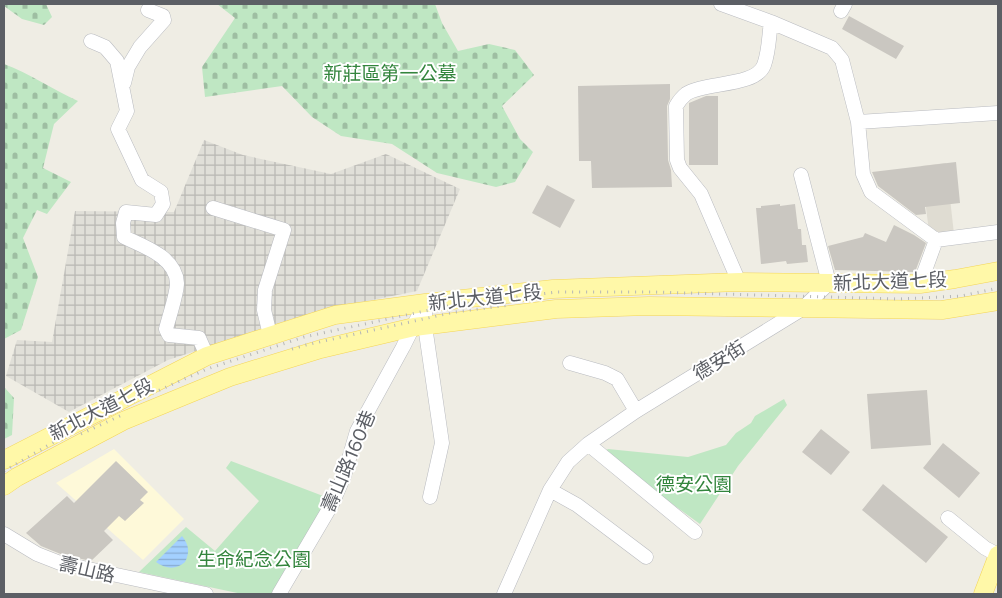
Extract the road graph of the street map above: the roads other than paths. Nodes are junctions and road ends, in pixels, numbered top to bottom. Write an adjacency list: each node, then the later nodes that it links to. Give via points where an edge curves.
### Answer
1 (720, 4): 3 (street)
2 (148, 10): 5 (street, via 163,16 164,20 140,47 128,67)
3 (770, 22): 7 (street, via 832,48 842,60); 13 (street, via 764,65 758,74 737,82 694,90 680,99 676,106 677,160 701,194)
4 (91, 40): 5 (street, via 105,47 117,61)
5 (123, 88): 21 (street, via 127,111 118,129 142,180 161,192 163,204 156,215 126,212 124,237 157,253 174,269 177,284 166,329 169,335 199,338)
6 (998, 113): 7 (street)
7 (858, 122): 11 (street, via 863,174 871,192)
8 (801, 175): 14 (street)
9 (213, 208): 20 (street, via 284,230 265,290 264,310)
10 (998, 232): 11 (street)
11 (936, 240): 15 (street)
12 (998, 271): 15 (main road, 新北大道七段)
13 (738, 282): 14 (main road, 新北大道七段); 17 (main road, 新北大道七段, via 553,289)
14 (829, 283): 15 (main road, 新北大道七段); 18 (street, 德安街)
15 (920, 284)
16 (998, 301): 18 (main road, 新北大道七段, via 942,310)
17 (425, 303): 19 (street, 壽山路160巷); 20 (main road, 新北大道七段, via 336,315)
18 (802, 309): 19 (main road, 新北大道七段, via 649,306 556,310); 23 (street, 德安街)
19 (419, 326): 26 (main road, 新北大道七段, via 320,349 230,377 123,421); 28 (street, via 442,443); 35 (street, 壽山路160巷, via 357,431 332,504)
20 (270, 335): 21 (main road, 新北大道七段)
21 (207, 356): 25 (main road, 新北大道七段)
22 (570, 363): 23 (street, via 617,379)
23 (636, 411): 24 (street, 德安街)
24 (588, 444): 27 (street, 德安街, via 568,462); 30 (street)
25 (4, 460)
26 (4, 486)
27 (550, 490): 33 (street, via 576,505); 36 (street, 德安街)
28 (430, 496)
29 (948, 518): 32 (street, via 984,548)
30 (695, 532)
31 (4, 534): 34 (street, 壽山路, via 36,554 60,564)
32 (998, 555): 37 (main road)
33 (646, 557)
34 (206, 594)
35 (279, 594)
36 (504, 594)
37 (983, 594)

